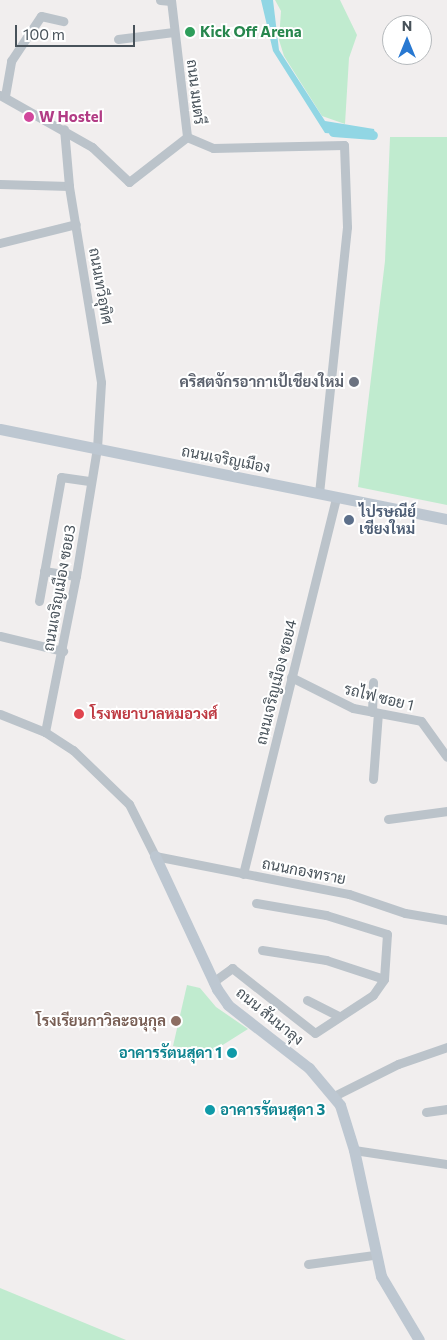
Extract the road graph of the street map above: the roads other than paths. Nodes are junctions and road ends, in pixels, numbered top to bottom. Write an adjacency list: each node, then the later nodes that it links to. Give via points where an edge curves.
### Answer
1 (160, 0): 2 (street)
2 (171, 1): 4 (street, ถนน มนตรี)
3 (63, 21): 6 (street, via 41,16 11,61)
4 (174, 32): 5 (street); 8 (street, ถนน มนตรี)
5 (118, 39)
6 (3, 95): 7 (street, ถนน มนตรี)
7 (64, 128): 8 (street, ถนน มนตรี, via 129,182); 10 (street, ถนนเทวีอุทิศ)
8 (187, 137): 16 (street, via 213,148 344,144 347,227)
9 (0, 184): 10 (street)
10 (68, 186): 11 (street, ถนนเทวีอุทิศ)
11 (76, 224): 12 (street); 14 (street, ถนนเทวีอุทิศ, via 101,382)
12 (0, 243)
13 (0, 429): 14 (street, ถนนเจริญเมือง)
14 (97, 448): 15 (street, ถนนเจริญเมือง ซอย3); 16 (street, ถนนเจริญเมือง)
15 (91, 482): 19 (street, via 62,476); 20 (street, ถนนเจริญเมือง ซอย3)
16 (319, 493): 17 (street, ถนนเจริญเมือง)
17 (336, 497): 18 (street, ถนนเจริญเมือง); 24 (street, ถนนเจริญเมือง ซอย4)
18 (447, 519)
19 (44, 571): 20 (street); 21 (street)
20 (76, 576): 23 (street, ถนนเจริญเมือง ซอย3)
21 (39, 601)
22 (0, 636): 23 (street)
23 (63, 651): 28 (street, ถนนเจริญเมือง ซอย3)
24 (291, 677): 26 (street, รถไฟ ซอย 1, via 334,700); 34 (street, ถนนเจริญเมือง ซอย4)
25 (373, 682): 26 (street)
26 (375, 713): 29 (street, รถไฟ ซอย 1, via 421,721); 30 (street)
27 (0, 714): 28 (street, ถนน สันนาลุง)
28 (45, 732): 33 (street, ถนน สันนาลุง, via 73,750 129,804)
29 (447, 757)
30 (373, 779)
31 (447, 811): 32 (street)
32 (388, 819)
33 (155, 856): 34 (street, ถนนกองทราย); 39 (street, ถนน สันนาลุง)
34 (243, 874): 36 (street, ถนนกองทราย, via 348,894 405,913)
35 (256, 903): 38 (street, via 326,915 387,934)
36 (447, 920)
37 (262, 950): 38 (street, via 326,960)
38 (384, 979): 41 (street, via 373,995)
39 (213, 982): 41 (street, via 232,968 314,1033); 43 (street, ถนน สันนาลุง, via 228,1005 286,1046)
40 (307, 1000): 41 (street)
41 (339, 1016)
42 (447, 1047): 43 (street, via 398,1064)
43 (334, 1096): 46 (street, ถนน สันนาลุง)
44 (447, 1109): 45 (street)
45 (426, 1112)
46 (354, 1150): 47 (street); 48 (street, ถนน สันนาลุง)
47 (447, 1164)
48 (374, 1255): 49 (street); 50 (street, ถนน สันนาลุง, via 392,1300)
49 (308, 1264)
50 (419, 1340)

